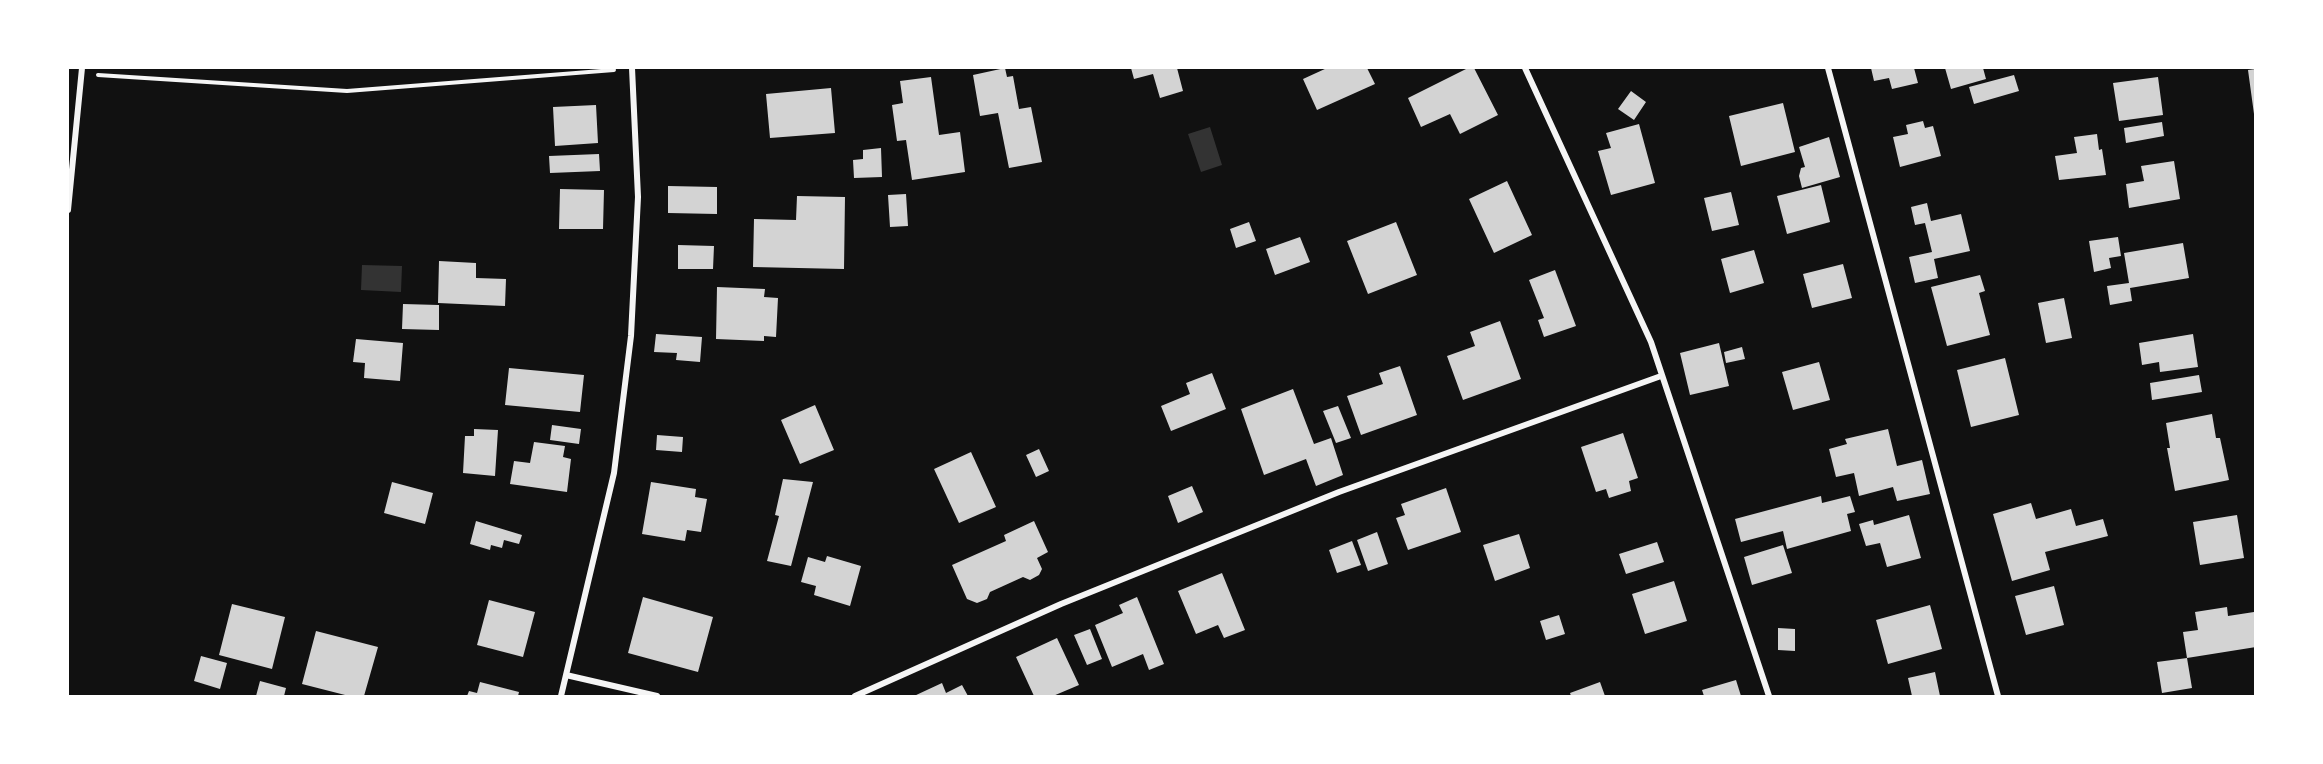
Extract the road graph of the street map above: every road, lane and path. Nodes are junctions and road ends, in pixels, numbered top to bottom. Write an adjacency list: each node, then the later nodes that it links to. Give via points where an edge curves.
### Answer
1 (632, 68): 8 (street, via 638,197 632,336 614,473)
2 (1525, 68): 7 (street, via 1651,342)
3 (1828, 68): 13 (street)
4 (619, 69): 5 (path, via 347,91)
5 (82, 71): 6 (street)
6 (68, 210)
7 (1661, 376): 11 (street, via 1339,492 1061,604); 12 (street)
8 (566, 675): 9 (street); 10 (street)
9 (561, 696)
10 (657, 696)
11 (855, 696)
12 (1769, 696)
13 (1998, 696)

